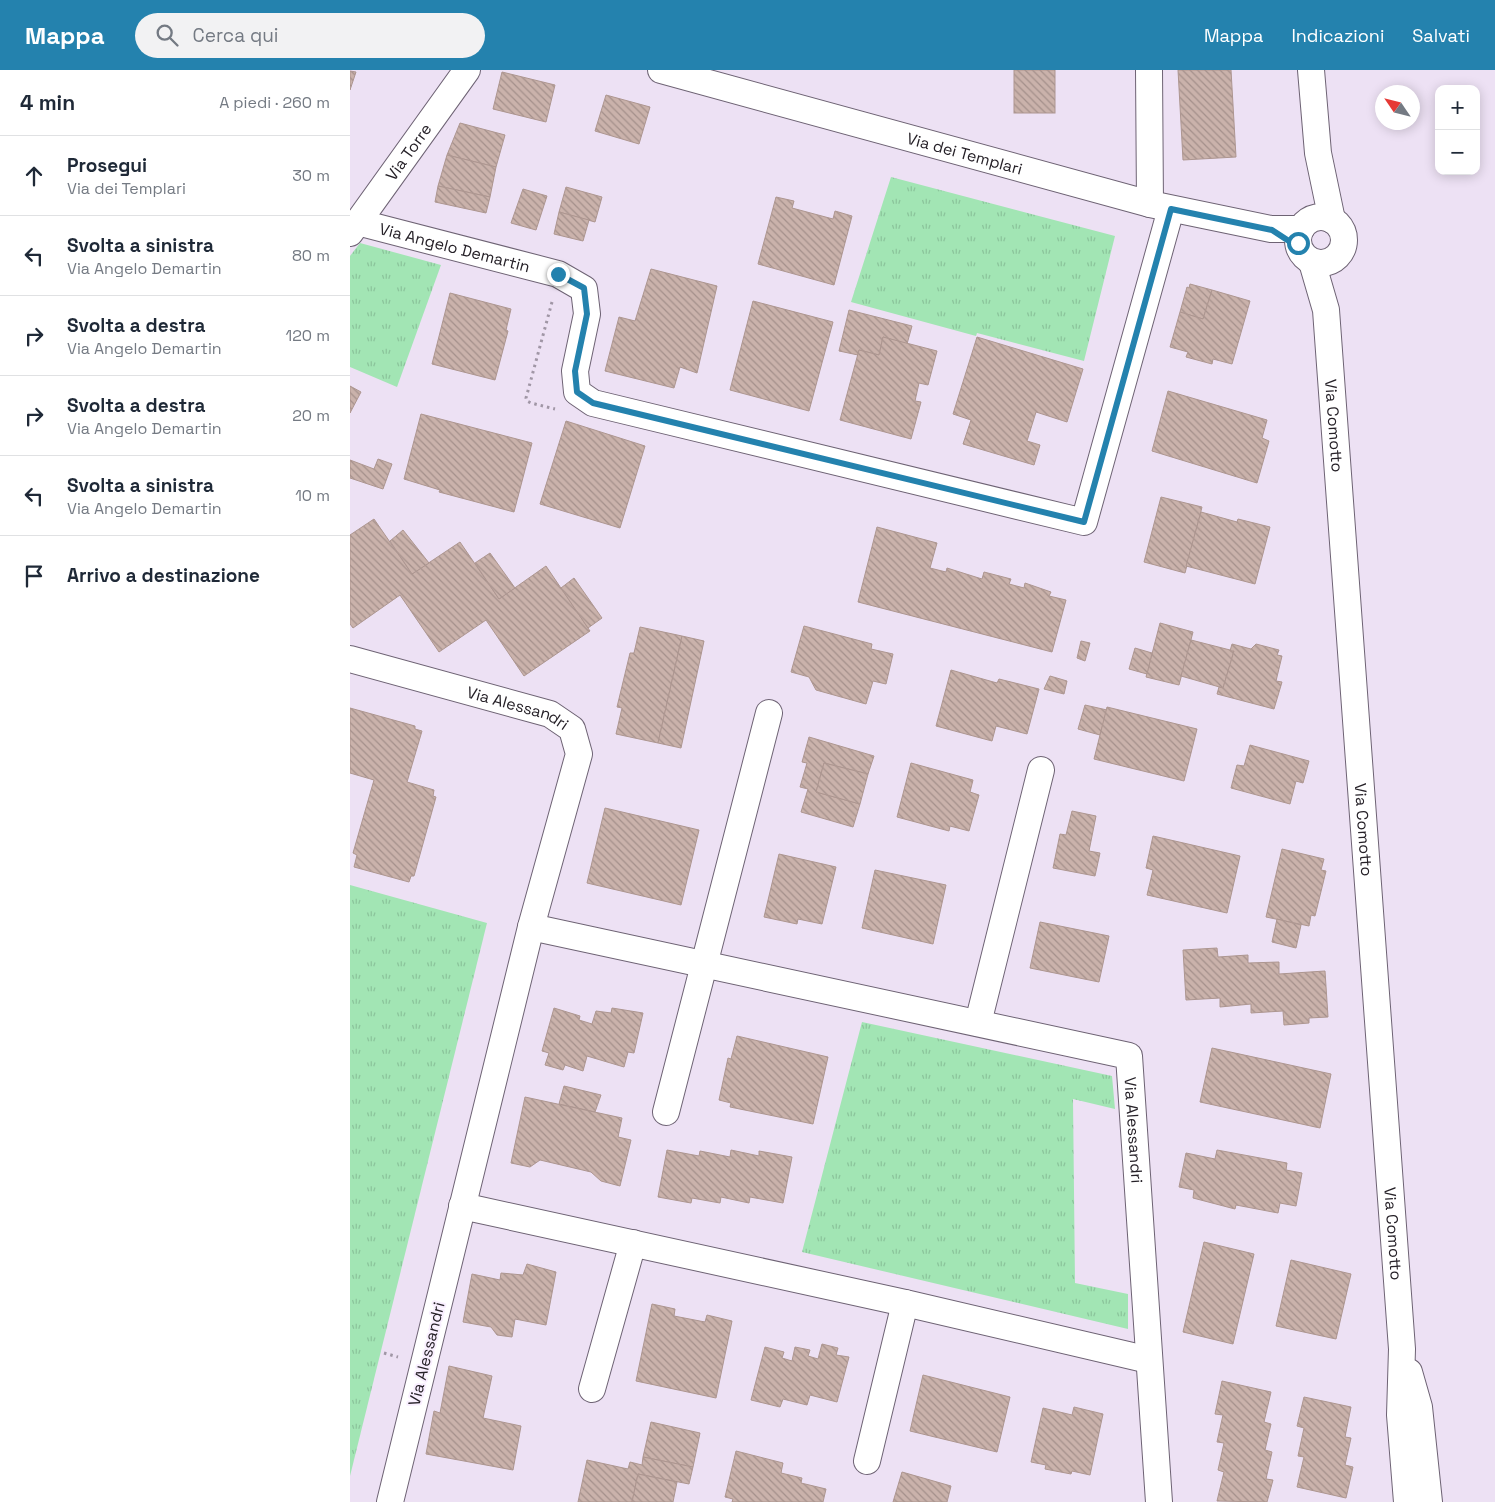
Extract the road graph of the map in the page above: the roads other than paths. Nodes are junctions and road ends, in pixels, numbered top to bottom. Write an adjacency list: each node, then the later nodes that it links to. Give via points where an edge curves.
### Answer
1 (467, 70): 8 (street, Via Torre)
2 (1149, 70): 6 (street)
3 (1311, 70): 5 (street)
4 (669, 71): 6 (street, Via dei Templari)
5 (1318, 153): 7 (street); 9 (street)
6 (1160, 207): 8 (street, Via Angelo Demartin, via 1084,522 593,403 577,392 575,371 587,314 584,288 558,274); 9 (street, Via dei Templari)
7 (1332, 220): 9 (street, via 1319,218); 10 (street, via 1342,230 1344,238)
8 (354, 228)
9 (1305, 240): 10 (street, via 1320,264); 11 (street, Via Comotto)
10 (1339, 254): 11 (street, Via Comotto)
11 (1326, 310): 22 (street, Via Comotto)
12 (350, 659): 15 (street, Via Alessandri, via 550,714 572,729 579,754)
13 (769, 713): 16 (street)
14 (1041, 770): 17 (street)
15 (531, 927): 16 (street, Via Alessandri); 19 (street, Via Alessandri)
16 (704, 964): 17 (street, Via Alessandri); 18 (street)
17 (978, 1023): 23 (street, Via Alessandri, via 1129,1056)
18 (666, 1112)
19 (462, 1206): 20 (street); 26 (street, Via Alessandri)
20 (633, 1243): 21 (street); 24 (street)
21 (905, 1303): 23 (street); 25 (street)
22 (1402, 1349): 28 (street, Via Comotto, via 1400,1414); 29 (street, Via Comotto, via 1419,1407)
23 (1149, 1360): 27 (street, Via Alessandri)
24 (592, 1389)
25 (867, 1461)
26 (390, 1502)
27 (1159, 1502)
28 (1408, 1502)
29 (1429, 1502)

